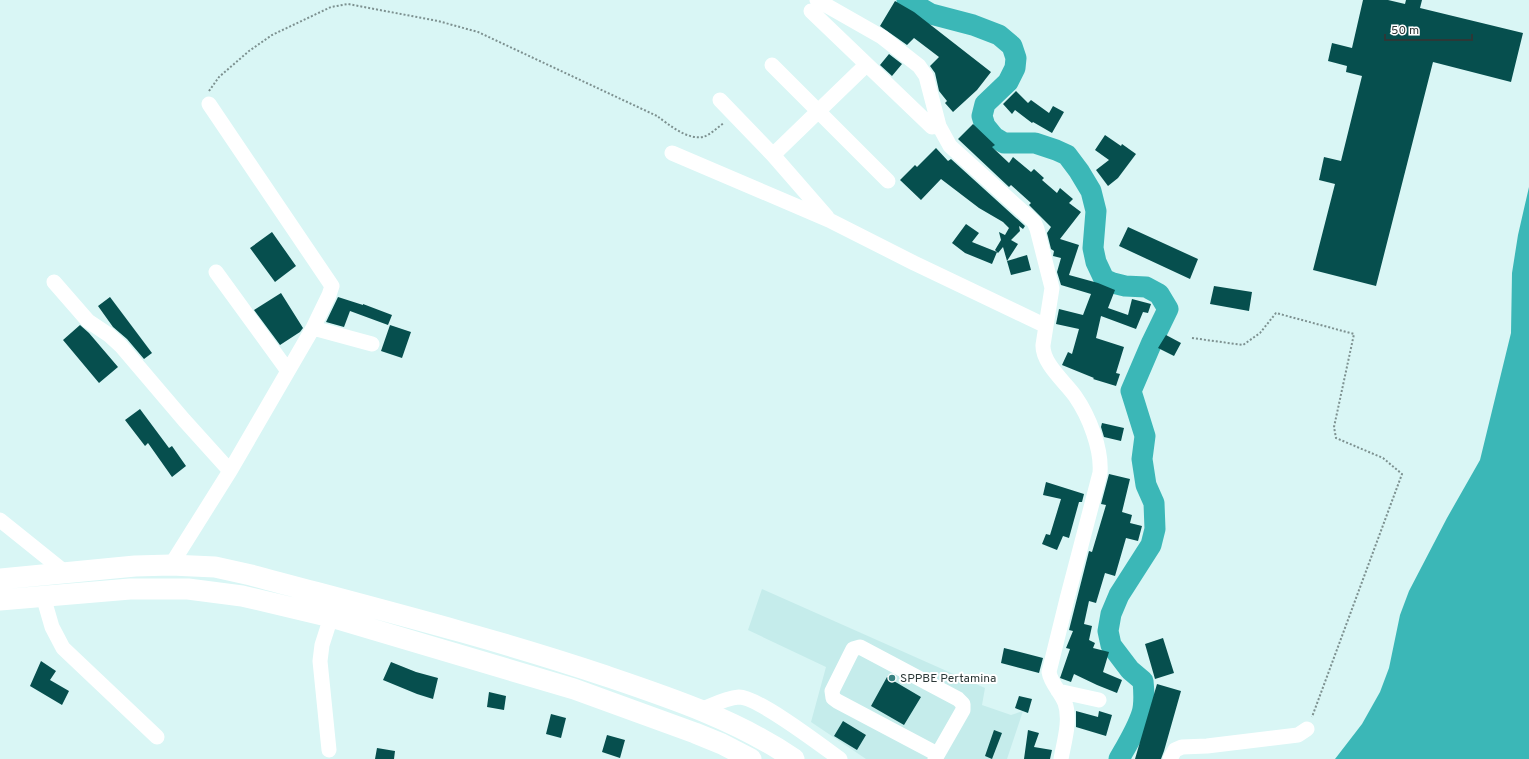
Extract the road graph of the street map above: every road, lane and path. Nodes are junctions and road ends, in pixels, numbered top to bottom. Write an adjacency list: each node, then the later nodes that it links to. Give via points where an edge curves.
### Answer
1 (814, 5): 2 (street); 15 (street, via 882,37 919,66 926,76 939,126 950,146 1034,222 1052,288)
2 (866, 64): 6 (street); 8 (street)
3 (772, 65): 6 (street)
4 (720, 100): 7 (street)
5 (209, 104): 7 (path, via 208,92 219,77 249,51 272,35 331,7 348,4 438,21 478,32 697,137 705,136); 16 (street, via 331,284 329,295)
6 (818, 111): 10 (street); 11 (street)
7 (735, 115): 10 (street)
8 (932, 127)
9 (672, 153): 12 (street)
10 (773, 155): 12 (street)
11 (888, 181)
12 (830, 220): 15 (street)
13 (216, 272): 19 (street)
14 (54, 282): 20 (street, via 88,321 121,346)
15 (1046, 326): 28 (street, via 1042,349 1044,356 1079,402 1094,437 1100,460 1100,473 1049,672)
16 (313, 328): 18 (street); 19 (street)
17 (1192, 338): 31 (path, via 1243,345 1260,333 1276,313 1354,334 1334,427 1336,438 1383,458 1402,474)
18 (372, 344)
19 (288, 371): 20 (street)
20 (230, 471): 22 (street)
21 (0, 520): 23 (street)
22 (171, 565): 23 (highway); 30 (highway, via 251,574 548,657)
23 (66, 573): 24 (highway)
24 (0, 579)
25 (43, 596): 26 (highway); 27 (highway, via 130,588 188,589 242,596); 32 (street, via 52,627 63,648)
26 (0, 600)
27 (331, 618): 33 (street, via 322,645 320,661); 35 (highway, via 574,689 695,733)
28 (1058, 691): 29 (street); 38 (street, via 1065,704 1067,720)
29 (1099, 700)
30 (701, 710): 36 (highway, via 747,731); 37 (street, via 732,698 748,698 797,728)
31 (1307, 729): 39 (street, via 1298,734 1182,747 1175,750)
32 (157, 737)
33 (329, 750)
34 (936, 757): 34 (street, via 833,698 832,691 853,649 860,647 963,704)
35 (751, 759)
36 (794, 759)
37 (840, 759)
38 (1061, 759)
39 (1170, 759)

